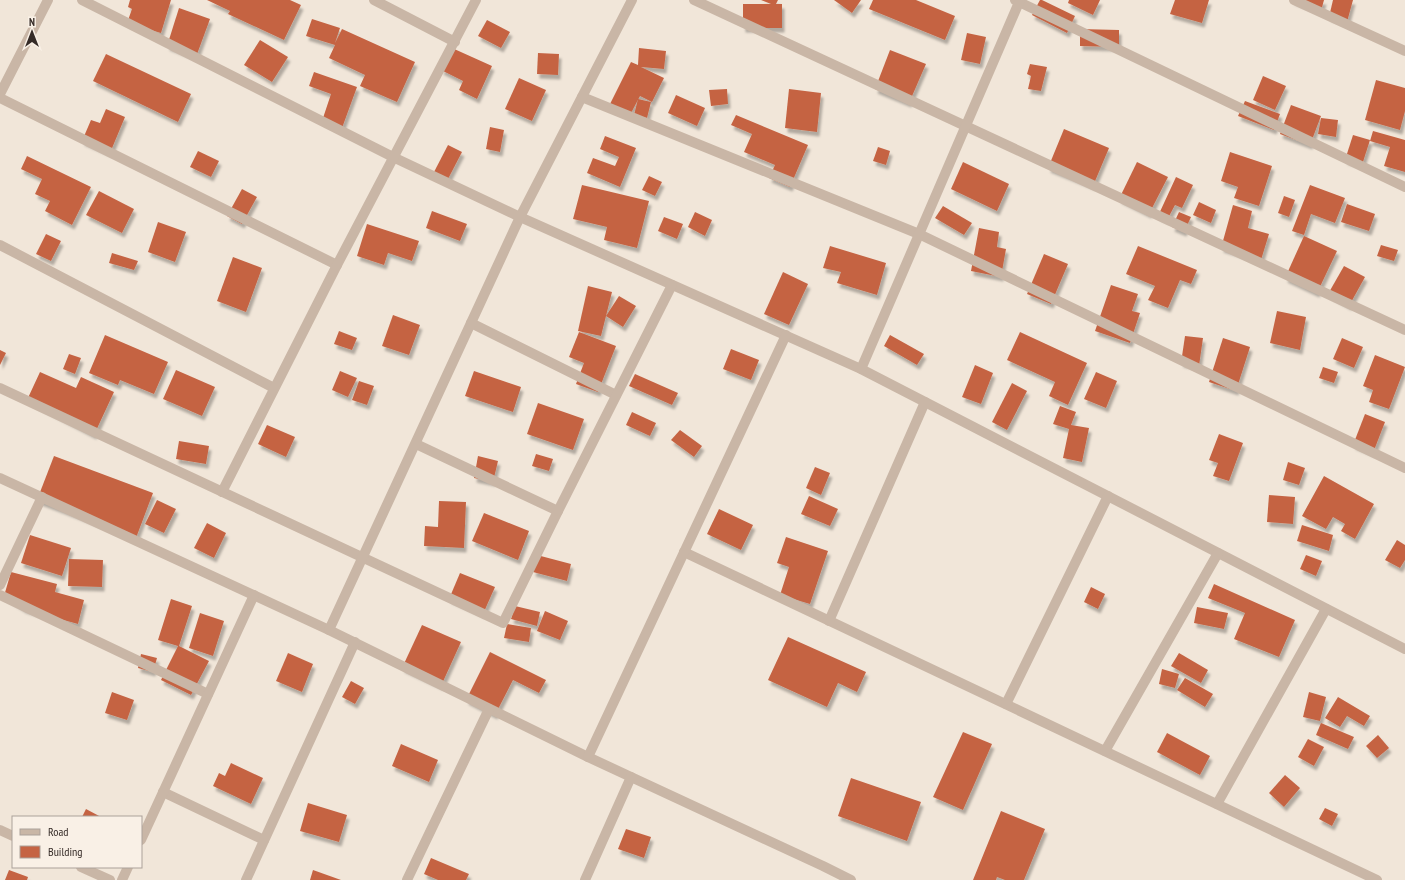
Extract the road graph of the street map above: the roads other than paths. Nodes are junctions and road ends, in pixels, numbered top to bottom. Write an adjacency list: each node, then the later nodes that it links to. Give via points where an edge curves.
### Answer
1 (48, 0): 11 (street)
2 (82, 0): 15 (street)
3 (374, 0): 9 (street)
4 (476, 0): 9 (street)
5 (632, 0): 12 (street)
6 (694, 0): 14 (street)
7 (1294, 0): 10 (street)
8 (1018, 1): 14 (street); 16 (street)
9 (455, 42): 15 (street)
10 (1405, 51)
11 (0, 94)
12 (582, 97): 17 (street); 18 (street)
13 (0, 98): 20 (street)
14 (966, 126): 18 (street); 23 (street)
15 (395, 158): 17 (street); 20 (street)
16 (1405, 187)
17 (520, 217): 21 (street); 22 (street)
18 (920, 234): 25 (street); 31 (street)
19 (0, 245): 27 (street)
20 (337, 266): 27 (street)
21 (672, 284): 24 (street); 28 (street)
22 (471, 324): 28 (street); 30 (street)
23 (1405, 330)
24 (786, 336): 25 (street); 37 (street)
25 (861, 369): 29 (street)
26 (0, 388): 33 (street)
27 (274, 388): 33 (street)
28 (616, 395): 36 (street)
29 (925, 402): 34 (street); 44 (street)
30 (416, 444): 36 (street); 39 (street)
31 (1405, 468)
32 (0, 478): 35 (street)
33 (222, 492): 39 (street)
34 (1108, 496): 38 (street); 49 (street)
35 (42, 498): 40 (street); 42 (street)
36 (558, 511): 39 (street, via 503,623)
37 (684, 552): 44 (street); 52 (street)
38 (1218, 553): 43 (street); 51 (street)
39 (363, 558): 45 (street)
40 (0, 585)
41 (0, 595): 48 (street)
42 (254, 595): 45 (street); 48 (street)
43 (1326, 608): 47 (street); 55 (street)
44 (829, 621): 49 (street)
45 (329, 630): 46 (street)
46 (355, 642): 50 (street); 59 (street)
47 (1405, 649)
48 (208, 694): 54 (street)
49 (1006, 704): 51 (street)
50 (489, 709): 52 (street); 65 (street)
51 (1104, 751): 55 (street)
52 (588, 757): 53 (street)
53 (631, 777): 66 (street); 67 (street)
54 (163, 792): 58 (street); 59 (street)
55 (1218, 804): 68 (street)
56 (0, 830): 57 (street)
57 (12, 836)
58 (142, 838)
59 (264, 840): 64 (street)
60 (83, 868): 62 (street)
61 (128, 868): 63 (street)
62 (110, 880)
63 (122, 880)
64 (246, 880)
65 (407, 880)
66 (584, 880)
67 (851, 880)
68 (1377, 880)

